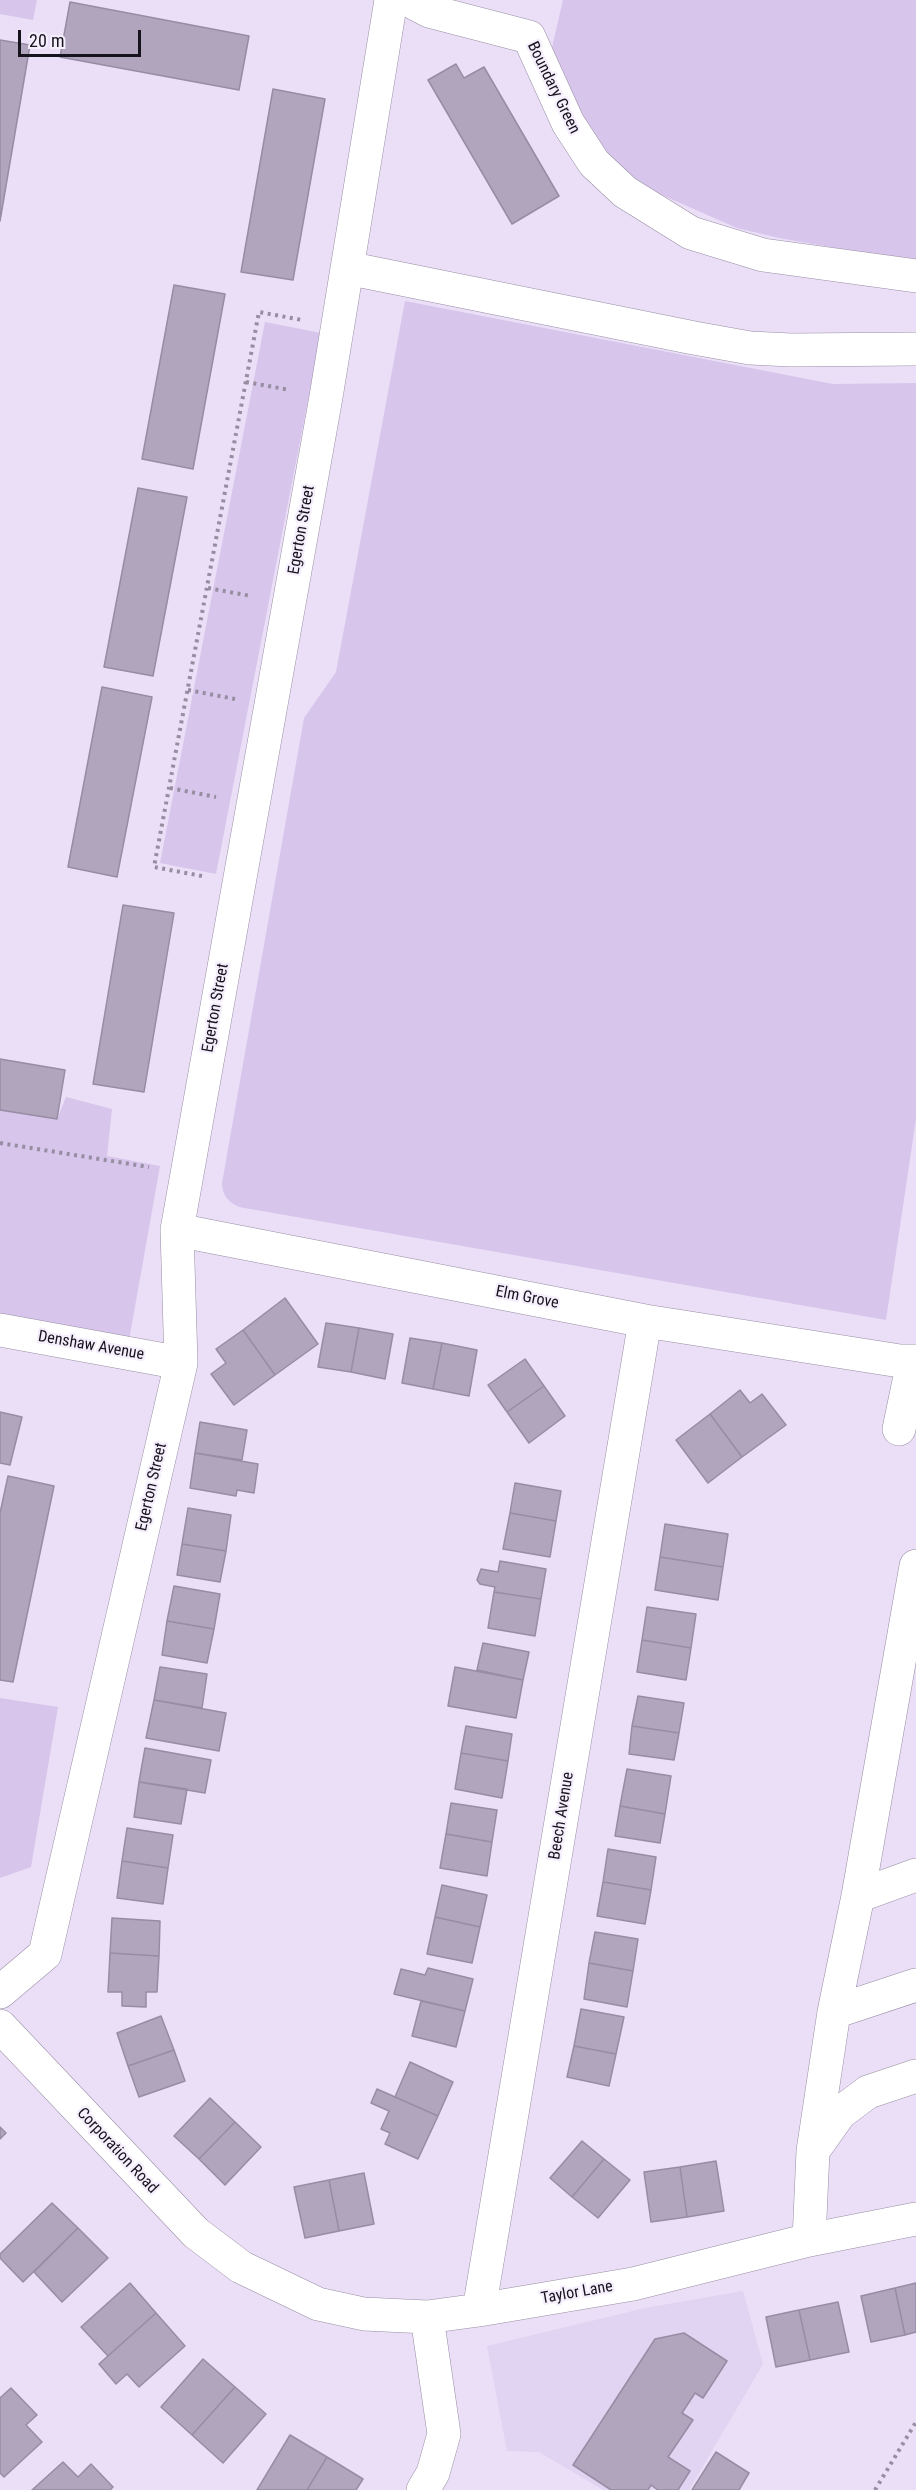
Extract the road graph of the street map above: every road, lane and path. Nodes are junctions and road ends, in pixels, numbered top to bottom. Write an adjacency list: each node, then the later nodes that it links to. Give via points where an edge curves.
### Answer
1 (391, 0): 3 (street, Egerton Street)
2 (408, 0): 4 (street, Boundary Green, via 429,11 529,37 568,123 594,163 625,192 692,233 763,255)
3 (347, 268): 5 (street, Egerton Street); 6 (street, via 750,348)
4 (916, 276)
5 (338, 327): 7 (path, via 260,312); 8 (street, Egerton Street)
6 (916, 349)
7 (208, 588): 8 (path); 9 (path)
8 (289, 603): 10 (street, Egerton Street)
9 (188, 690): 10 (path); 11 (path)
10 (270, 705): 12 (street, Egerton Street)
11 (170, 788): 12 (path); 13 (path, via 154,867)
12 (253, 804): 13 (street, Egerton Street)
13 (238, 882): 15 (street, Egerton Street)
14 (0, 1143): 15 (path)
15 (188, 1174): 16 (street, Egerton Street)
16 (177, 1230): 17 (street, Elm Grove); 20 (street, Egerton Street)
17 (645, 1321): 19 (street, Elm Grove); 34 (street, Beech Avenue)
18 (0, 1330): 20 (street, Denshaw Avenue)
19 (914, 1361): 21 (street)
20 (181, 1363): 26 (street, Egerton Street, via 45,1954)
21 (899, 1429)
22 (916, 1566): 24 (street)
23 (916, 1875): 24 (street)
24 (858, 1896): 27 (street)
25 (916, 1985): 27 (street)
26 (0, 1992)
27 (834, 2012): 30 (street)
28 (0, 2026): 33 (street, Corporation Road, via 196,2233)
29 (916, 2076): 30 (street, via 868,2092 840,2113)
30 (813, 2151): 32 (street)
31 (916, 2219): 32 (street, Taylor Lane)
32 (809, 2240): 34 (street, Taylor Lane, via 633,2284)
33 (241, 2267): 35 (street, Taylor Lane, via 318,2304 364,2314)
34 (479, 2310): 35 (street, Taylor Lane)
35 (427, 2317): 37 (street, via 444,2434 433,2473)
36 (916, 2422): 38 (path)
37 (423, 2490)
38 (875, 2490)

